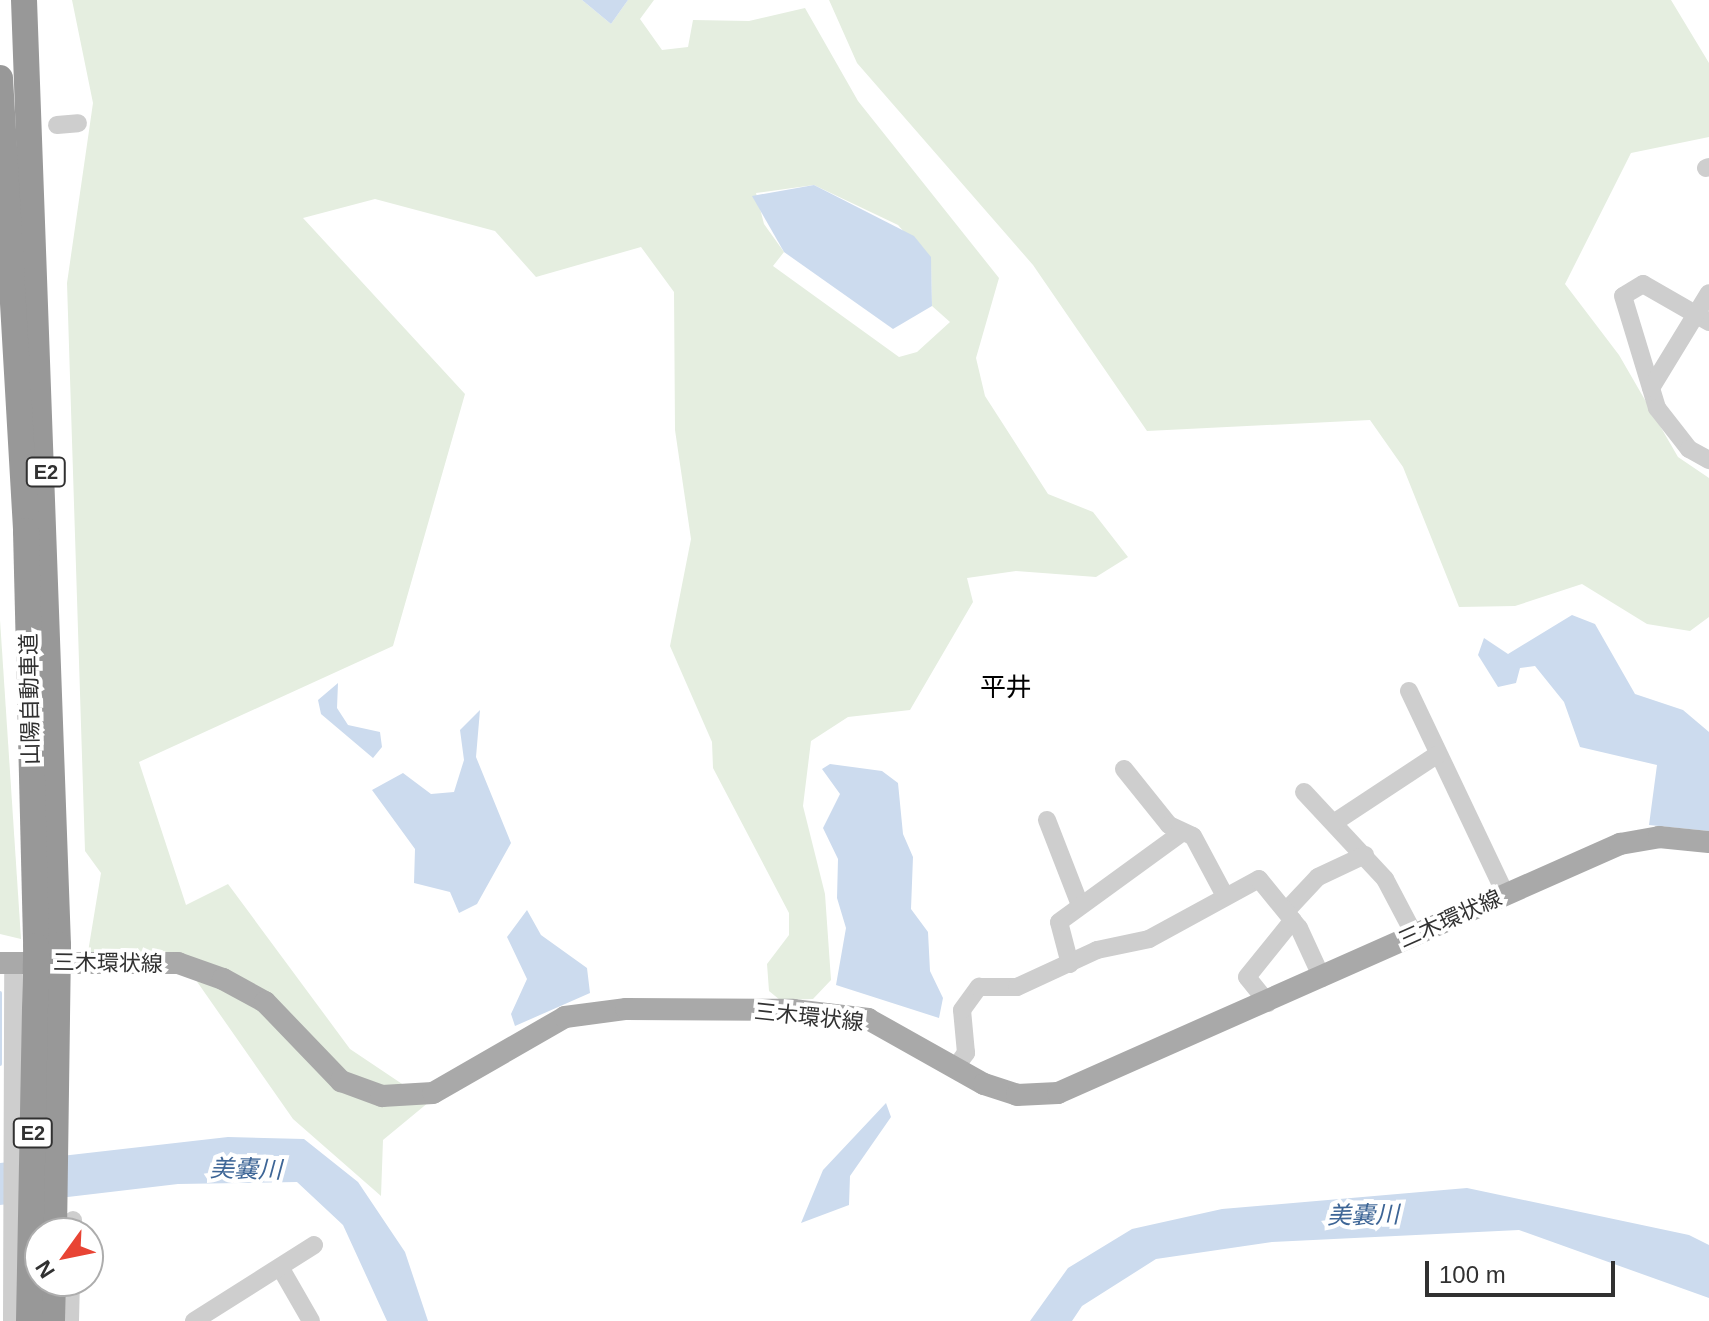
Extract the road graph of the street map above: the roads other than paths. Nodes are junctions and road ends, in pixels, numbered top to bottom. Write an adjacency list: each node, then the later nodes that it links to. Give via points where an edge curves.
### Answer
1 (24, 0): 23 (highway, 山陽自動車道 / E2)
2 (0, 78): 23 (highway, 山陽自動車道 / E2)
3 (78, 123): 4 (street)
4 (57, 125)
5 (1709, 293): 6 (street)
6 (1703, 318): 7 (street); 7 (street, via 1643,284 1623,296)
7 (1651, 388): 8 (street, via 1672,430)
8 (1707, 455)
9 (1409, 691): 10 (street)
10 (1438, 754): 14 (street); 18 (street)
11 (1124, 769): 15 (street, via 1169,825)
12 (1304, 792): 14 (street)
13 (1047, 820): 20 (street)
14 (1335, 822): 17 (street)
15 (1183, 832): 19 (street); 20 (street)
16 (1709, 842): 18 (main road, 三木環状線, via 1659,837 1620,844)
17 (1365, 855): 21 (street, via 1318,877); 22 (street)
18 (1505, 893): 22 (main road, 三木環状線)
19 (1225, 896): 21 (street, via 1259,879); 25 (street, via 1149,939)
20 (1080, 905): 25 (street, via 1059,922)
21 (1290, 915): 26 (street); 27 (street, via 1247,977)
22 (1414, 934): 26 (main road, 三木環状線)
23 (47, 945): 29 (highway, 山陽自動車道 / E2, bridge); 36 (highway, 山陽自動車道 / E2, bridge)
24 (7, 962): 28 (main road, 三木環状線, via 178,963 223,979 265,1002 341,1081 382,1096 433,1093 565,1017 626,1009 793,1010 868,1019); 31 (street, via 16,1138)
25 (1070, 964): 28 (street, via 1017,987 979,987 968,996 962,1010 966,1053)
26 (1322, 978): 27 (main road, 三木環状線)
27 (1268, 1003): 28 (main road, 三木環状線, via 1058,1093 1017,1095)
28 (955, 1068)
29 (65, 1217)
30 (314, 1245): 32 (street)
31 (6, 1254): 35 (street)
32 (280, 1267): 39 (street); 40 (street)
33 (53, 1297): 37 (highway)
34 (71, 1297): 38 (street)
35 (12, 1321)
36 (29, 1321)
37 (52, 1321)
38 (70, 1321)
39 (194, 1321)
40 (311, 1321)

